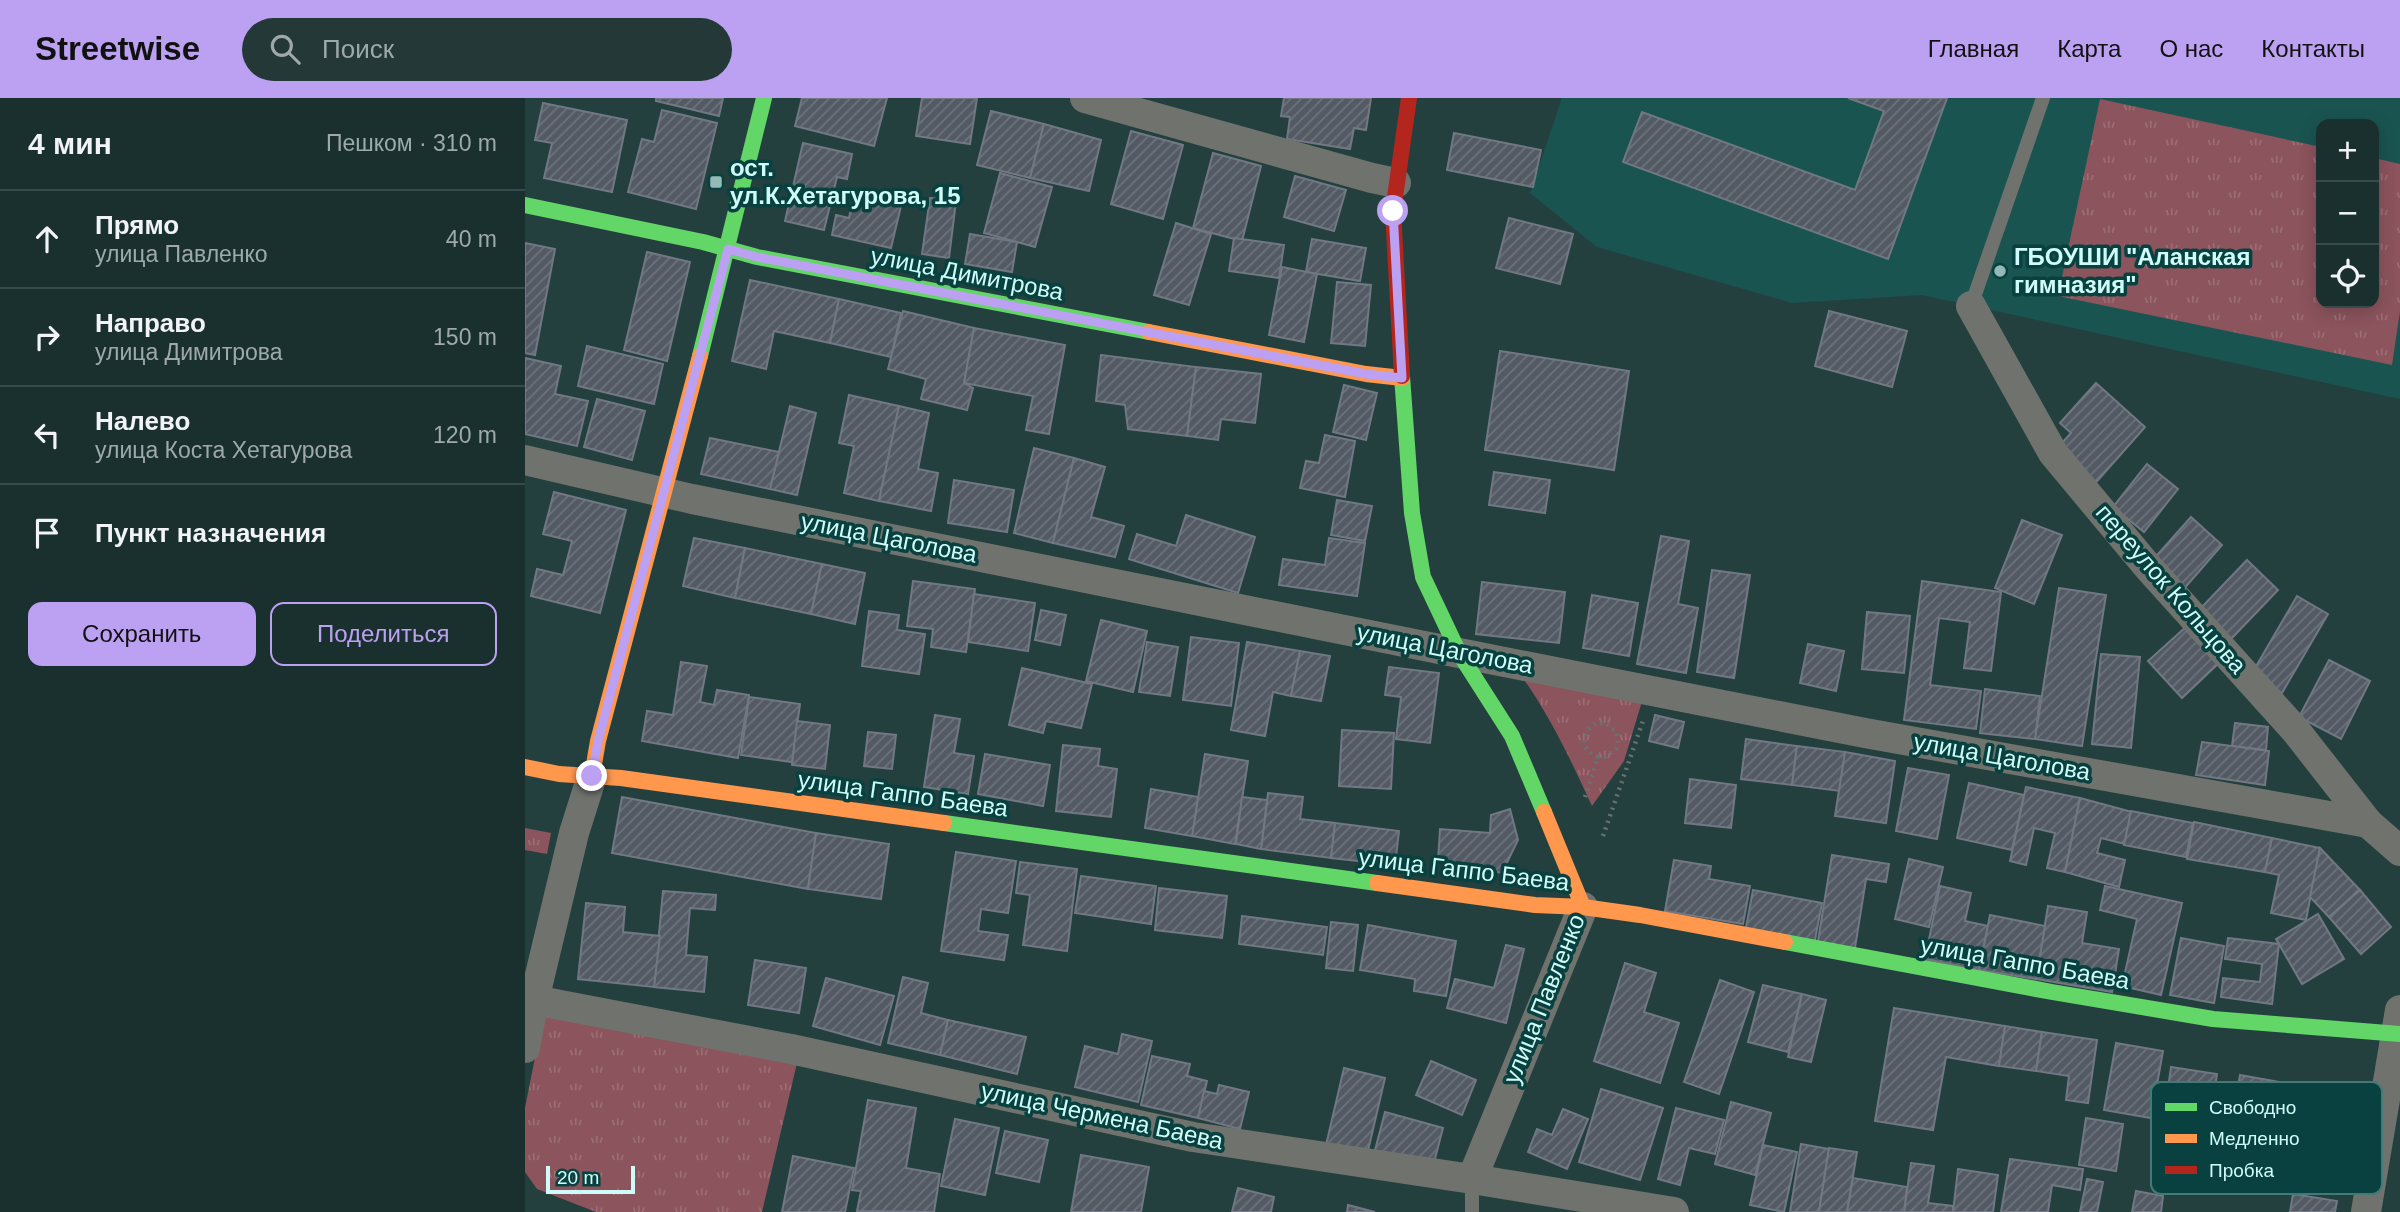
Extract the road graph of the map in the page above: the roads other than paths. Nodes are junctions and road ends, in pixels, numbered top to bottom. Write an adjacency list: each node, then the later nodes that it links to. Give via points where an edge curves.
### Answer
1 (764, 98): 7 (main road)
2 (1085, 98): 5 (street)
3 (1409, 98): 5 (main road, улица Павленко)
4 (2043, 98): 8 (lane)
5 (1396, 183): 9 (main road, улица Павленко, via 1393,211)
6 (525, 205): 7 (main road, улица Димитрова)
7 (728, 249): 9 (main road, улица Димитрова); 11 (main road)
8 (1971, 306): 15 (street, переулок Кольцова, via 2053,453 2296,731)
9 (1402, 378): 12 (main road, улица Павленко, via 1412,513 1423,577)
10 (525, 460): 11 (street, улица Цаголова)
11 (664, 492): 12 (street, улица Цаголова); 14 (main road)
12 (1459, 653): 15 (street, улица Цаголова, via 1865,733); 17 (main road, улица Павленко, via 1512,736)
13 (525, 767): 14 (main road, улица Гаппо Баева)
14 (592, 776): 17 (main road, улица Гаппо Баева, via 1535,905); 18 (street)
15 (2368, 822): 16 (street, переулок Кольцова)
16 (2400, 851)
17 (1583, 907): 19 (main road, улица Гаппо Баева, via 2213,1019); 22 (street, улица Павленко)
18 (534, 1000): 20 (street); 22 (street, улица Чермена Баева, via 792,1049 1193,1137)
19 (2398, 1026): 21 (street)
20 (525, 1048)
21 (2382, 1119)
22 (1472, 1179): 24 (lane); 25 (street, улица Чермена Баева)
23 (2369, 1194): 26 (street)
24 (1472, 1212)
25 (1674, 1212)
26 (2366, 1212)

